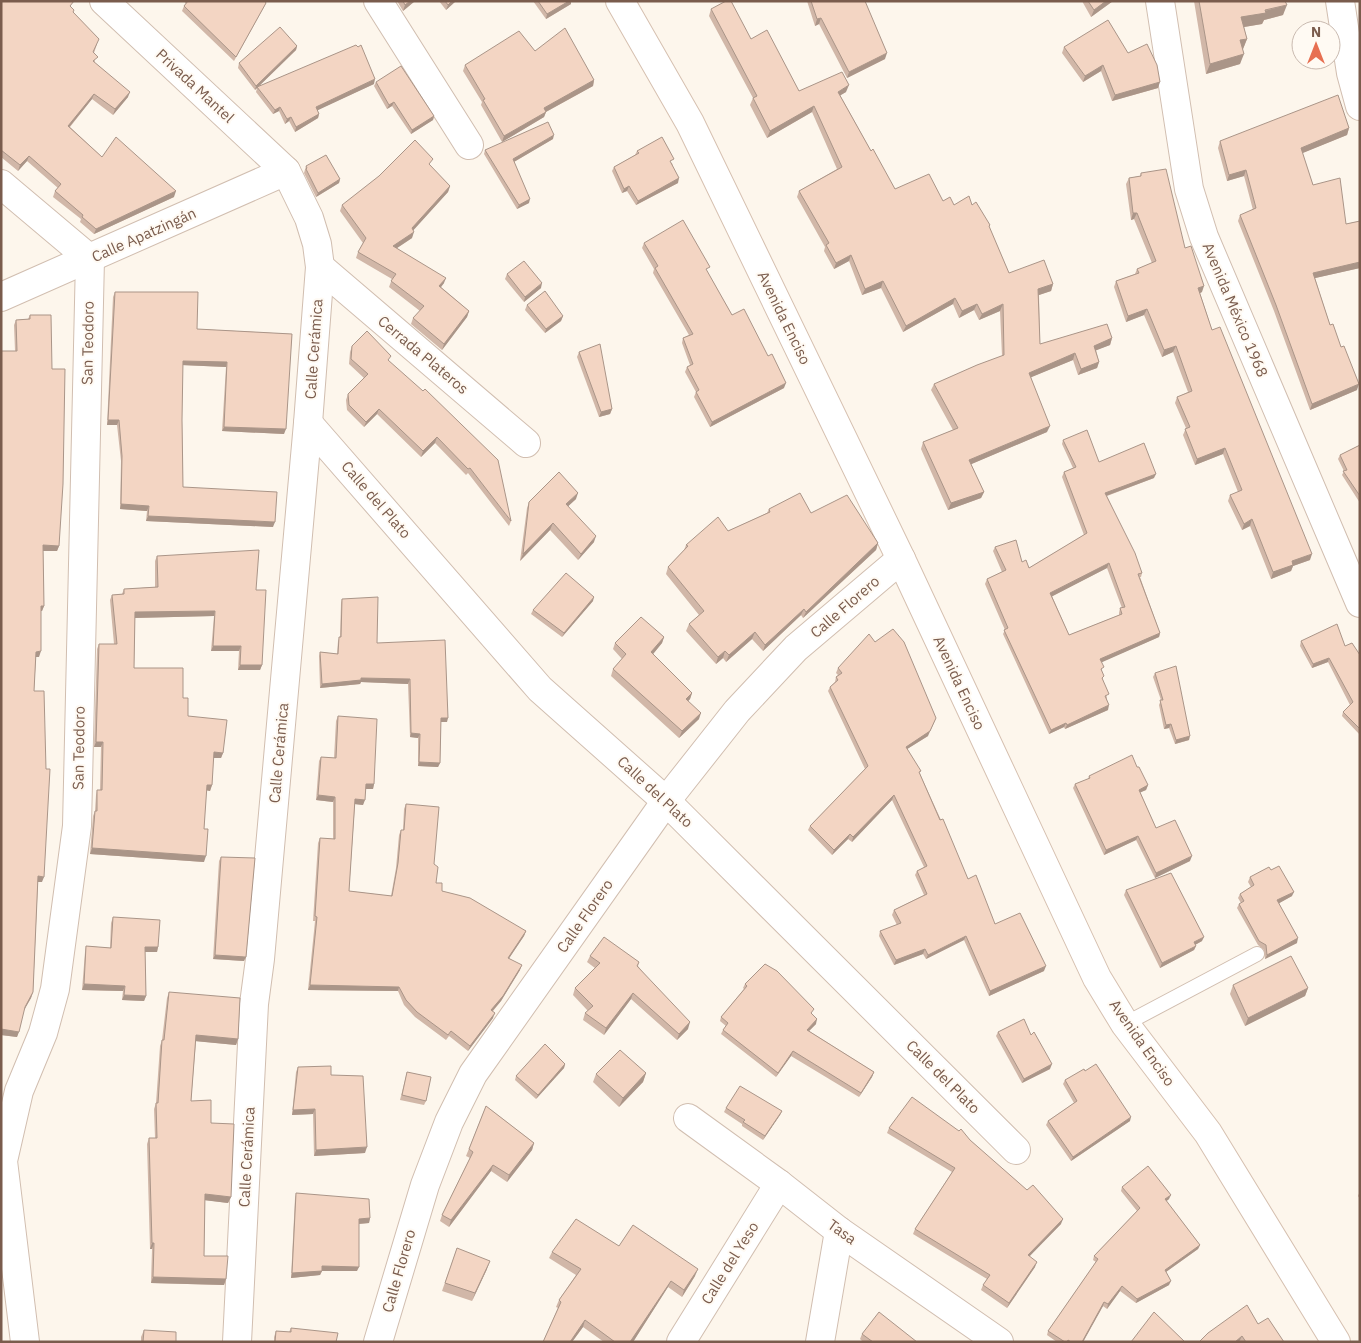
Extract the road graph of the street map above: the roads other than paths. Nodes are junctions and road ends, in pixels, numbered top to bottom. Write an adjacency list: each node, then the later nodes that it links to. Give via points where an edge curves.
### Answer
1 (104, 1): 8 (street, Privada Mantel)
2 (378, 1): 7 (street)
3 (620, 1): 15 (street, Avenida Enciso, via 690,123)
4 (1160, 1): 16 (street, Avenida México 1968, via 1189,189 1204,237)
5 (1340, 1): 6 (street, via 1351,74)
6 (1360, 106)
7 (468, 145)
8 (286, 171): 10 (street, Calle Apatzingán); 11 (street, Calle Cerámica, via 309,218)
9 (1, 184): 10 (street)
10 (90, 259): 12 (street, Calle Apatzingán); 24 (street, San Teodoro, via 77,826 55,989 43,1034 19,1091 3,1161)
11 (320, 267): 13 (street, Calle Cerámica); 14 (street, Cerrada Plateros)
12 (1, 297)
13 (308, 423): 17 (street, Calle del Plato, via 540,688); 25 (street, Calle Cerámica, via 254,1004)
14 (526, 442)
15 (901, 559): 17 (street, Calle Florero, via 796,648 737,711); 19 (street, Avenida Enciso, via 1089,961)
16 (1360, 603)
17 (666, 801): 21 (street, Calle del Plato); 26 (street, Calle Florero, via 474,1074 449,1122 425,1185)
18 (1257, 954): 19 (lane)
19 (1125, 1024): 30 (street, Avenida Enciso, via 1208,1133)
20 (688, 1118): 22 (street, Tasa)
21 (1016, 1150)
22 (779, 1184): 23 (street, Tasa); 27 (street, Calle del Yeso)
23 (839, 1231): 28 (street); 29 (street, Tasa)
24 (25, 1342)
25 (237, 1342)
26 (378, 1342)
27 (681, 1342)
28 (820, 1342)
29 (999, 1342)
30 (1336, 1342)

